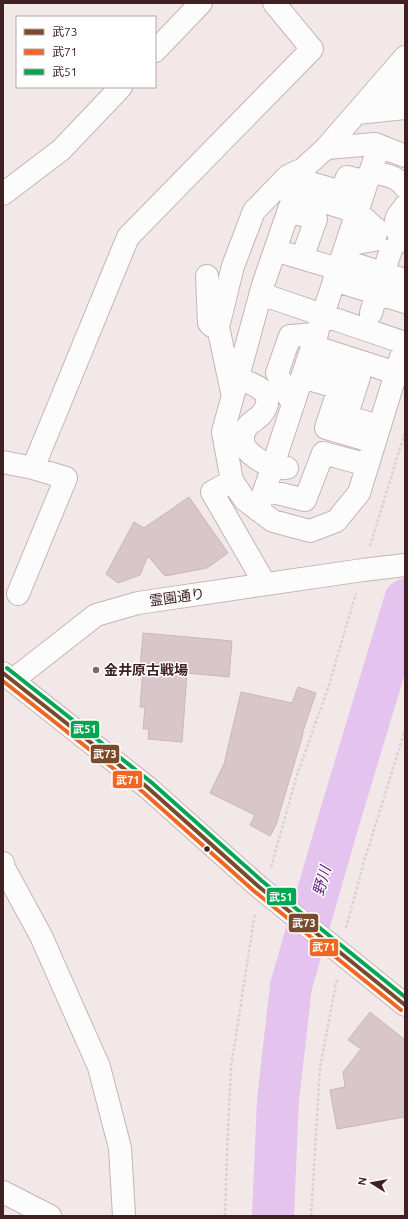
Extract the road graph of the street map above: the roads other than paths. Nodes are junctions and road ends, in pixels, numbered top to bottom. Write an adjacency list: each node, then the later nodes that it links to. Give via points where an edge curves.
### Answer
1 (201, 3): 3 (street)
2 (274, 3): 37 (street, via 312,49 128,237)
3 (156, 50)
4 (403, 61): 7 (street)
5 (405, 86): 7 (street)
6 (120, 88): 16 (street, via 61,150)
7 (377, 89): 9 (street)
8 (405, 108): 9 (street)
9 (357, 113): 11 (street)
10 (379, 146): 11 (street, via 375,144); 12 (street); 13 (street)
11 (326, 148): 15 (street)
12 (405, 156)
13 (368, 177): 14 (street, via 401,181); 15 (street, via 347,177 342,192); 18 (street)
14 (405, 187)
15 (297, 188): 18 (street); 20 (street); 21 (street, via 316,219); 28 (street, via 288,176 254,211 234,266)
16 (3, 194)
17 (405, 206): 19 (street, via 397,217)
18 (357, 212): 22 (street)
19 (398, 245): 25 (street)
20 (275, 250): 21 (street); 26 (street)
21 (302, 258): 22 (street)
22 (340, 264): 25 (street); 30 (street)
23 (207, 276): 28 (street, via 209,323)
24 (405, 280): 25 (street)
25 (377, 293): 27 (street)
26 (261, 294): 30 (street); 32 (street)
27 (405, 302)
28 (218, 327): 32 (street)
29 (405, 343): 30 (street); 31 (street)
30 (307, 361): 31 (street, via 345,357); 33 (street, via 359,377 346,417); 36 (street)
31 (396, 373): 33 (street)
32 (235, 387): 36 (street, via 251,383 260,387 268,398 261,414 246,428 243,444 258,460); 38 (street, via 223,432)
33 (377, 434): 35 (street)
34 (3, 462): 37 (street)
35 (368, 465): 39 (street, via 323,453 305,500); 39 (street, via 359,493 336,521 310,531 273,521)
36 (272, 467): 39 (street)
37 (33, 468): 42 (street, via 66,478)
38 (232, 481): 39 (street, via 245,500); 41 (street, via 212,492)
39 (261, 500)
40 (405, 566): 41 (street, 霊園通り)
41 (265, 584): 43 (street, 霊園通り, via 138,603 96,616)
42 (18, 594)
43 (8, 676): 45 (street, via 147,787 258,886)
44 (3, 863): 48 (street, via 41,936 99,1067 120,1148)
45 (405, 1005)
46 (3, 1192): 47 (street)
47 (50, 1216)
48 (124, 1216)

